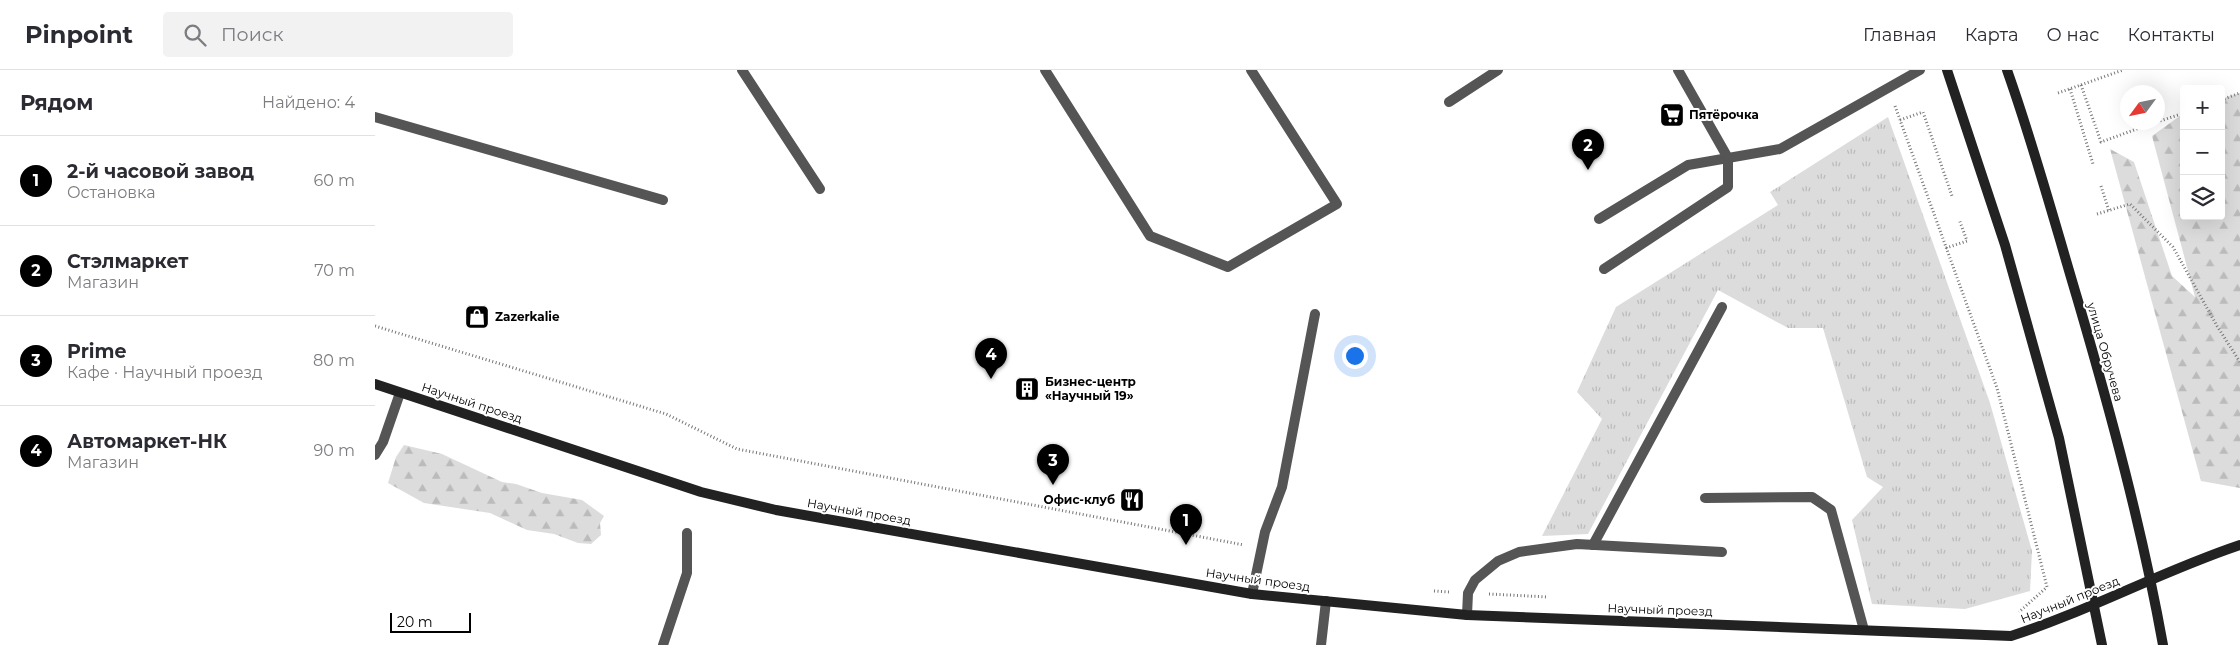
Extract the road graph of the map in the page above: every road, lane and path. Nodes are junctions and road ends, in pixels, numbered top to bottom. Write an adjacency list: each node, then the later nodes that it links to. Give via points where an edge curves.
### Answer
1 (742, 70): 25 (lane)
2 (1045, 70): 3 (lane, via 1150,236 1228,267 1337,204)
3 (1251, 70)
4 (1498, 70): 16 (lane)
5 (1678, 70): 22 (lane)
6 (1920, 70): 11 (lane)
7 (1947, 70): 51 (street, via 2005,245 2059,438)
8 (2007, 70): 47 (street, улица Обручева, via 2111,417)
9 (2123, 70): 10 (path)
10 (2081, 85): 12 (path); 21 (path, via 2101,142)
11 (1888, 89): 20 (path); 22 (lane, via 1780,149)
12 (2070, 89): 13 (path); 23 (path)
13 (2058, 93)
14 (2240, 93): 15 (path)
15 (2225, 99)
16 (1449, 102)
17 (2180, 114): 19 (path)
18 (375, 117): 27 (lane)
19 (2165, 119)
20 (1900, 120): 26 (path, via 1923,112); 32 (path)
21 (2135, 130)
22 (1728, 158): 30 (lane, via 1688,165); 33 (lane, via 1728,187)
23 (2093, 164)
24 (2101, 186): 28 (path)
25 (820, 189)
26 (1951, 196)
27 (663, 200)
28 (2109, 211): 29 (path); 37 (path, via 2130,204 2173,247)
29 (2097, 214)
30 (1599, 219)
31 (1959, 219): 32 (path, via 1967,241)
32 (1946, 248): 48 (path, via 1997,388)
33 (1604, 269)
34 (1722, 307): 43 (lane)
35 (1315, 314): 45 (lane, via 1282,486)
36 (375, 326): 45 (path, via 666,414 737,449)
37 (2240, 362)
38 (375, 384): 39 (street, Научный проезд)
39 (400, 393): 40 (lane, via 383,442); 49 (street, Научный проезд, via 701,492 776,510)
40 (375, 455)
41 (1705, 498): 53 (lane, via 1812,497 1831,510)
42 (687, 533): 54 (lane, via 687,573)
43 (1593, 545): 46 (lane); 52 (lane, via 1577,544 1519,552 1498,561 1475,580 1468,592)
44 (2240, 545): 47 (street, Научный проезд)
45 (1262, 549): 49 (lane)
46 (1723, 552)
47 (2151, 580): 51 (street, Научный проезд); 57 (street, улица Обручева)
48 (2047, 587)
49 (1251, 594): 50 (street, Научный проезд)
50 (1327, 602): 52 (street, Научный проезд); 55 (lane)
51 (2093, 606): 53 (street, Научный проезд, via 2011,636); 56 (street)
52 (1467, 615): 53 (street, Научный проезд)
53 (1864, 630)
54 (663, 645)
55 (1321, 645)
56 (2102, 645)
57 (2163, 645)

